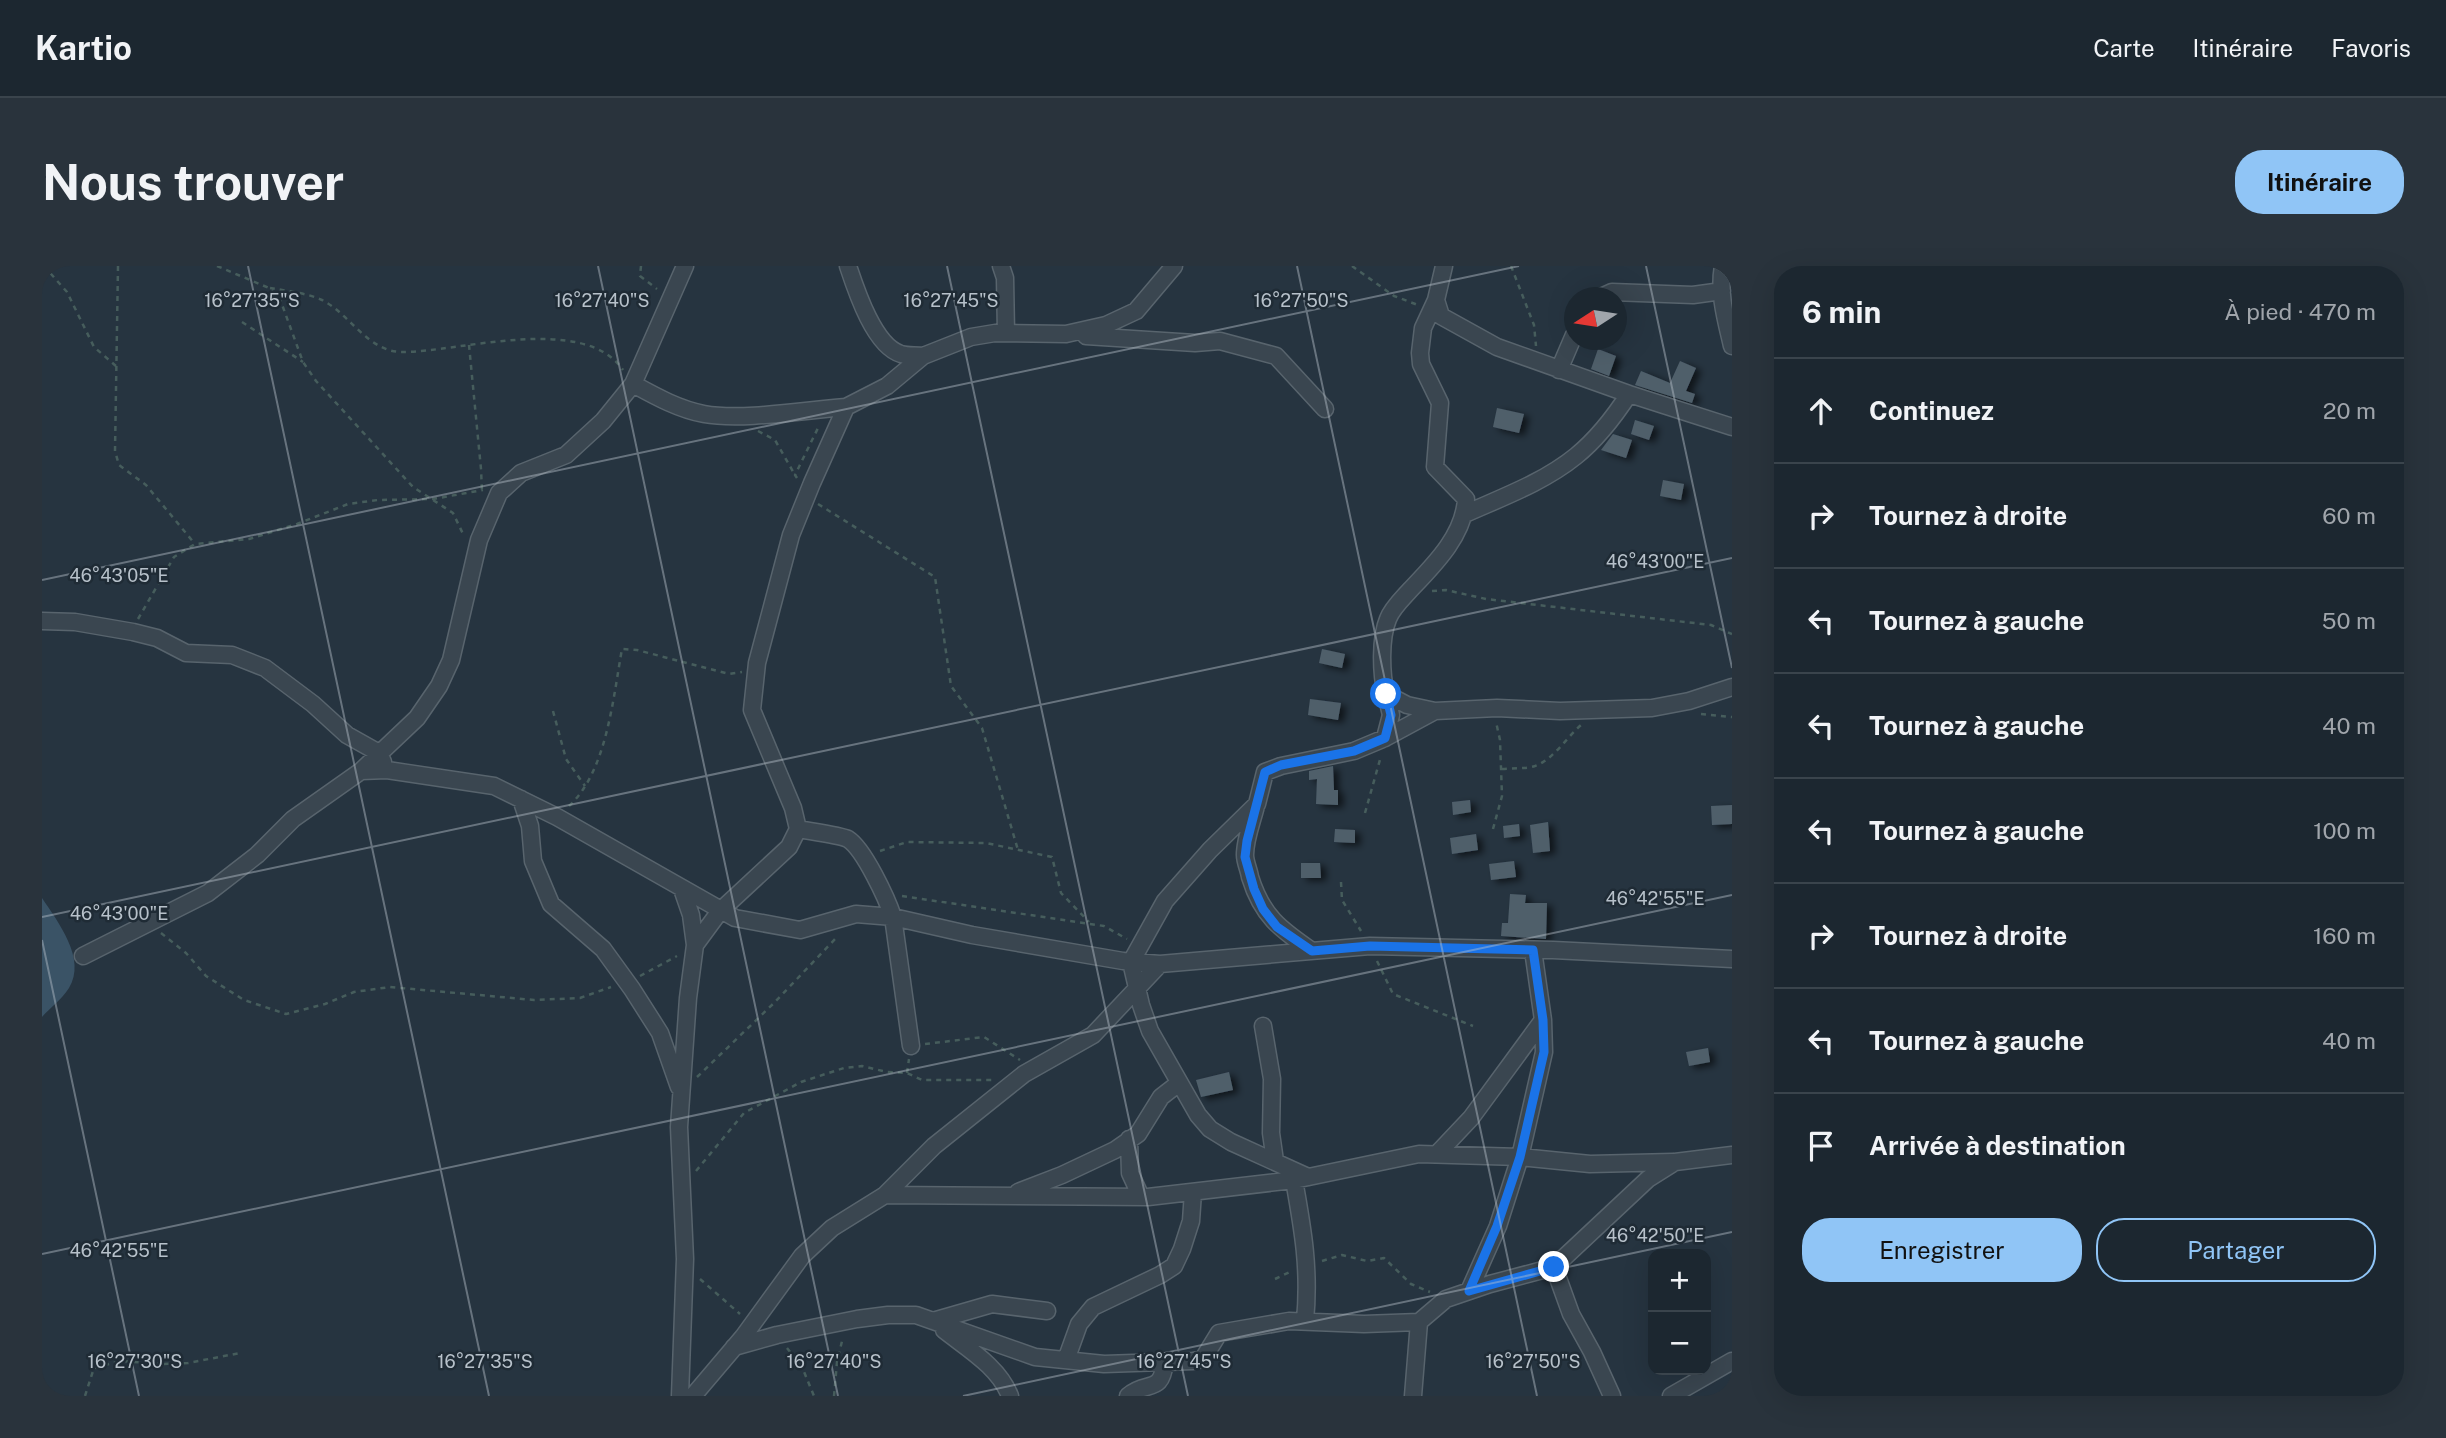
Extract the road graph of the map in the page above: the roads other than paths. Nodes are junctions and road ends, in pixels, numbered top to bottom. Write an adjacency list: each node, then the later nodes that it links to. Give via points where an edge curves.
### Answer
1 (685, 266): 16 (street)
2 (848, 266): 14 (street, via 878,336 900,354)
3 (1001, 266): 10 (street)
4 (1174, 266): 11 (street, via 1136,311 1106,326)
5 (1444, 266): 9 (street)
6 (1723, 266): 7 (street)
7 (1722, 291): 8 (street, via 1693,295); 12 (street)
8 (1627, 293)
9 (1434, 305): 15 (street, via 1441,316 1497,347); 21 (street, via 1423,328 1420,353 1440,403 1435,467 1466,499)
10 (1006, 333): 11 (street); 14 (street, via 971,337)
11 (1066, 334): 19 (street, via 1220,341 1276,356)
12 (1732, 344)
13 (1568, 350): 15 (street)
14 (923, 356): 18 (street, via 887,386)
15 (1559, 370): 17 (street)
16 (633, 384): 18 (street, via 669,403 705,414); 27 (street, via 603,421 566,455 521,473 499,493 479,540 451,660 416,718)
17 (1629, 394): 20 (street); 21 (street, via 1614,417 1576,456)
18 (846, 407): 32 (street, via 791,535 757,670 752,710)
19 (1325, 408)
20 (1732, 427)
21 (1465, 514): 24 (street, via 1436,564 1388,618 1382,652)
22 (42, 621): 27 (street, via 133,632 186,653 232,655 265,668 347,735)
23 (1732, 687): 25 (street, via 1652,708)
24 (1386, 694): 25 (street, via 1407,705); 26 (street, via 1391,715)
25 (1435, 711): 26 (street)
26 (1385, 738): 31 (street, via 1354,751 1265,772)
27 (379, 753): 28 (street); 29 (street)
28 (387, 770): 29 (street); 30 (street, via 494,786)
29 (361, 771): 39 (street, via 293,819 257,855 208,893)
30 (521, 799): 33 (street); 48 (street, via 530,827 533,861 551,904 603,948 626,981 660,1033)
31 (1257, 804): 38 (street, via 1245,857 1254,889 1277,927); 41 (street, via 1165,901)
32 (798, 829): 34 (street, via 789,847); 35 (street, via 848,839 887,898)
33 (682, 888): 34 (street); 36 (street)
34 (720, 911): 35 (street, via 800,930 856,914); 36 (street)
35 (893, 917): 41 (street); 46 (street)
36 (695, 945): 48 (street)
37 (1533, 950): 38 (street, via 1370,946); 40 (street); 44 (street)
38 (1312, 951): 42 (street)
39 (83, 956)
40 (1732, 959)
41 (1131, 962): 42 (street); 43 (street)
42 (1160, 964): 43 (street)
43 (1137, 988): 47 (street, via 1150,1031); 57 (street, via 1093,1035 1017,1079 934,1146)
44 (1543, 1020): 50 (street, via 1471,1118); 52 (street, via 1544,1052)
45 (1264, 1026): 53 (street, via 1272,1079 1270,1133)
46 (911, 1046)
47 (1180, 1083): 49 (street, via 1161,1097 1138,1134); 53 (street, via 1210,1129)
48 (681, 1092): 70 (street, via 685,1259)
49 (1129, 1139): 58 (street, via 1062,1175); 59 (street, via 1130,1173)
50 (1437, 1154): 52 (street); 55 (street)
51 (1732, 1155): 54 (street)
52 (1520, 1157): 54 (street, via 1590,1164); 61 (street)
53 (1275, 1161): 55 (street)
54 (1675, 1162): 60 (street, via 1648,1179)
55 (1301, 1178): 56 (street); 64 (street, via 1308,1285)
56 (1193, 1192): 59 (street); 67 (street, via 1191,1221 1174,1266 1093,1307 1079,1324)
57 (885, 1195): 58 (street); 66 (street, via 832,1228 802,1256)
58 (1008, 1195): 59 (street)
59 (1141, 1197)
60 (1554, 1267): 61 (street); 75 (street, via 1571,1314)
61 (1469, 1291): 65 (street, via 1446,1298)
62 (1047, 1311): 63 (street, via 992,1304)
63 (933, 1321): 66 (street, via 916,1315 888,1315); 67 (street, via 1035,1357); 72 (street, via 993,1370)
64 (1305, 1321): 65 (street); 69 (street, via 1219,1334 1203,1359)
65 (1419, 1322): 74 (street)
66 (734, 1347): 71 (street)
67 (1066, 1360): 69 (street)
68 (1732, 1361): 76 (street)
69 (1165, 1362): 73 (street, via 1159,1384)
70 (680, 1396)
71 (693, 1396)
72 (1010, 1396)
73 (1128, 1396)
74 (1413, 1396)
75 (1612, 1396)
76 (1671, 1396)

